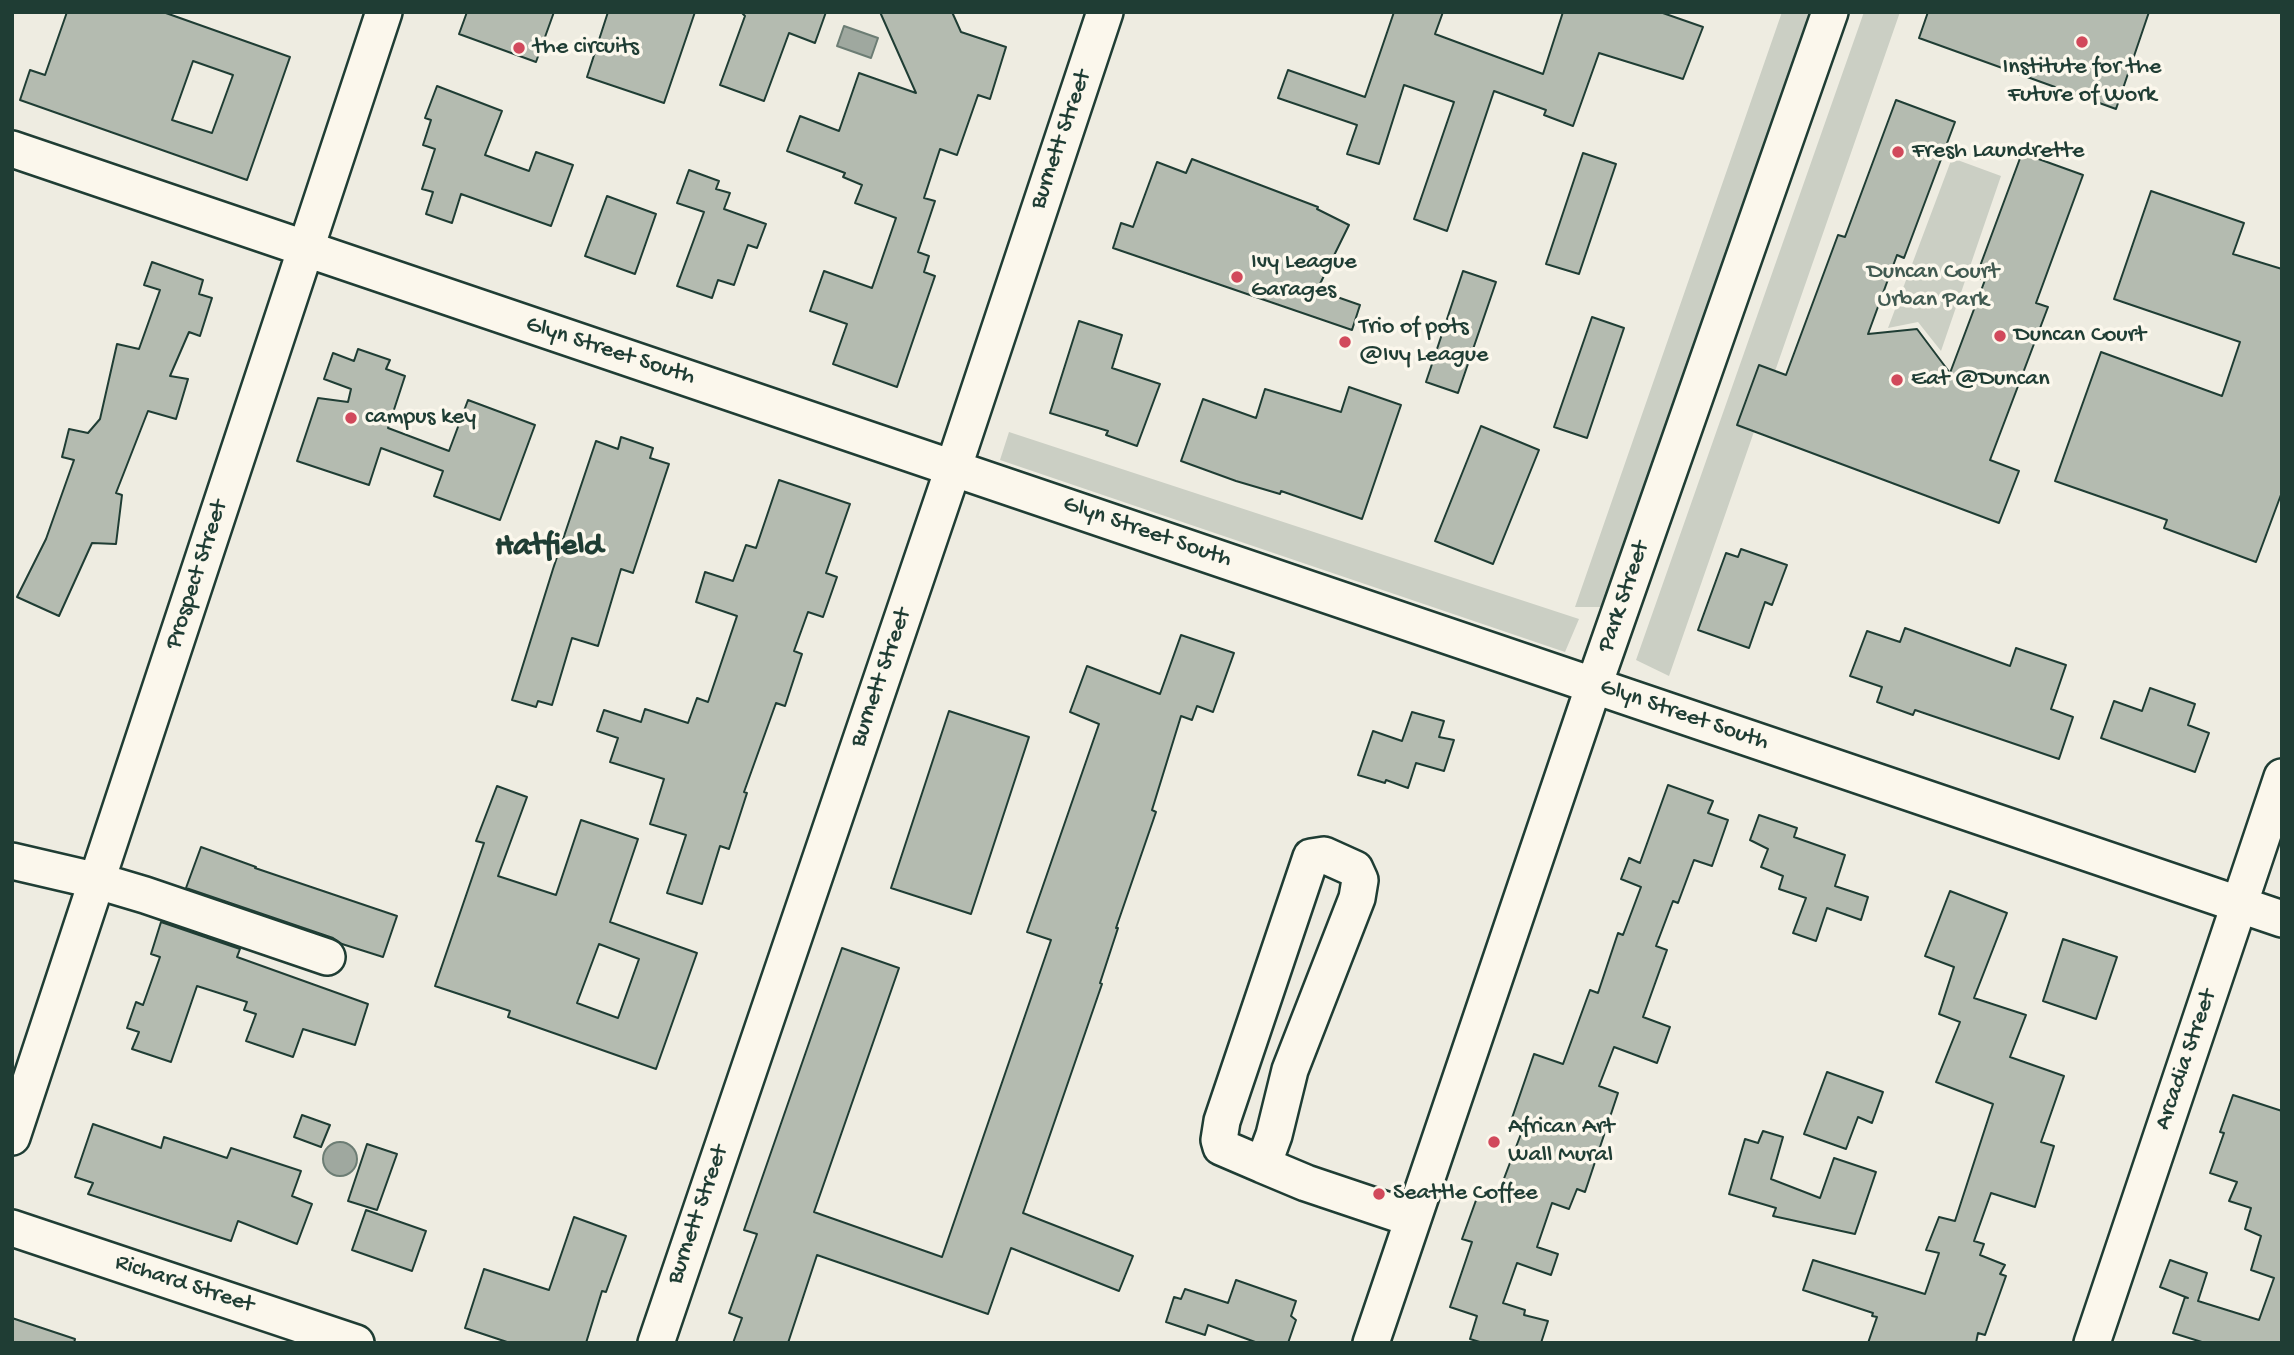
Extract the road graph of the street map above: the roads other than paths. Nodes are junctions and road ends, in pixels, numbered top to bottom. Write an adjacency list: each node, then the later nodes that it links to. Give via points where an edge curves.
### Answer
1 (384, 12): 5 (street, Prospect Street)
2 (1105, 12): 6 (street, Burnett Street)
3 (1830, 12): 7 (street, Park Street)
4 (12, 149): 5 (street, Glyn Street South)
5 (304, 250): 6 (street, Glyn Street South); 10 (street, Prospect Street)
6 (954, 467): 7 (street, Glyn Street South); 19 (street, Burnett Street)
7 (1594, 685): 11 (street, Glyn Street South); 16 (street, Park Street)
8 (2282, 777): 11 (street, Arcadia Street)
9 (12, 861): 10 (street)
10 (98, 881): 13 (street); 14 (street, Prospect Street)
11 (2240, 905): 12 (street, Glyn Street South); 21 (street, Arcadia Street)
12 (2282, 919)
13 (327, 957)
14 (12, 1137)
15 (1263, 1165): 15 (street, via 1221,1147 1222,1121 1311,857 1324,855 1355,869 1360,880 1357,898 1290,1070); 16 (street)
16 (1413, 1219): 20 (street, Park Street)
17 (12, 1228): 18 (street, Richard Street)
18 (356, 1343)
19 (656, 1343)
20 (1371, 1343)
21 (2092, 1343)

